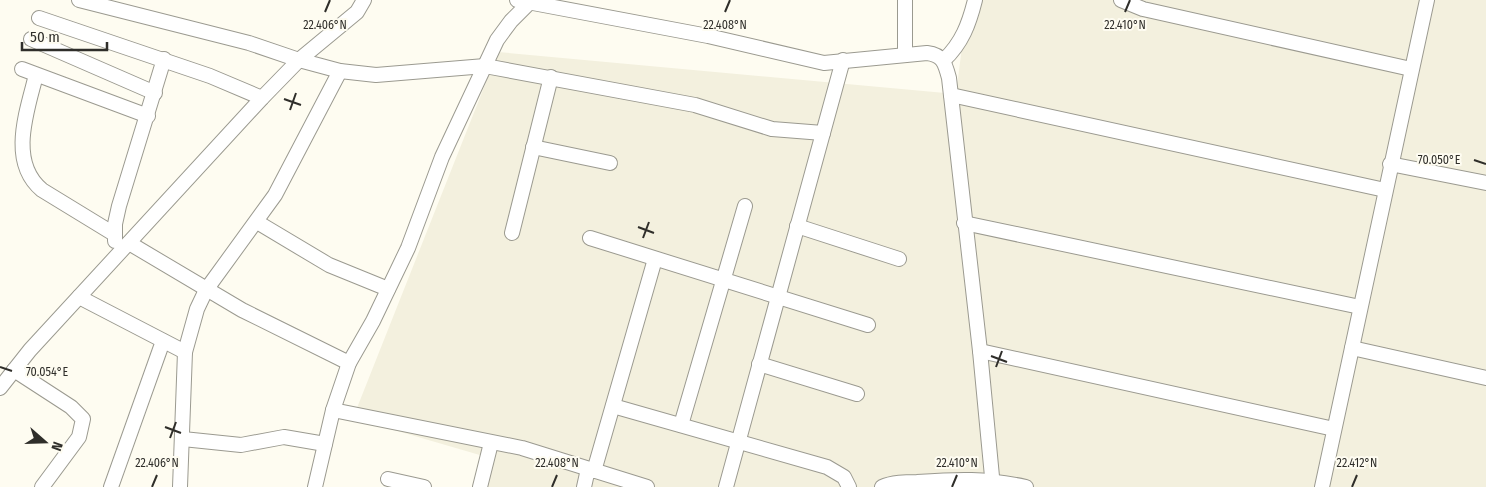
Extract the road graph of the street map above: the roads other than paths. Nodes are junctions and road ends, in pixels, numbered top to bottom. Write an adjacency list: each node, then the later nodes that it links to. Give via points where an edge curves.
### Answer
1 (79, 0): 12 (street, via 249,43)
2 (364, 0): 12 (street, via 358,12)
3 (904, 0): 10 (street)
4 (975, 0): 14 (street, via 964,36)
5 (1121, 0): 17 (street, via 1143,9)
6 (1427, 0): 17 (street)
7 (524, 1): 13 (street, via 708,36 824,63); 15 (street, via 497,40)
8 (40, 18): 11 (street)
9 (31, 39): 21 (street)
10 (905, 55): 13 (street); 14 (street, via 938,55)
11 (164, 59): 21 (street); 23 (street)
12 (298, 60): 18 (street); 23 (street)
13 (843, 60): 25 (street)
14 (944, 60): 22 (street)
15 (485, 66): 18 (street, via 376,75); 20 (street); 43 (street, via 442,157 408,248)
16 (22, 69): 19 (street)
17 (1411, 69): 28 (street)
18 (340, 71): 32 (street, via 275,195)
19 (36, 75): 24 (street); 36 (street, via 24,122 24,155 28,173 42,190)
20 (551, 77): 25 (street, via 695,105 772,128); 26 (street)
21 (155, 93): 24 (street)
22 (951, 95): 30 (street); 33 (street)
23 (262, 98): 38 (street)
24 (148, 116): 36 (street, via 119,206)
25 (823, 133): 34 (street)
26 (533, 148): 27 (street); 35 (street)
27 (610, 163)
28 (1390, 164): 29 (street); 30 (street)
29 (1486, 183)
30 (1385, 190): 47 (street)
31 (745, 206): 42 (street)
32 (257, 222): 43 (street, via 329,265); 44 (street)
33 (964, 223): 47 (street); 51 (street)
34 (797, 226): 41 (street); 46 (street)
35 (512, 233)
36 (114, 234): 39 (street)
37 (590, 238): 40 (street)
38 (129, 243): 39 (street); 44 (street)
39 (118, 255): 45 (street)
40 (655, 259): 42 (street); 59 (street)
41 (899, 259)
42 (724, 280): 46 (street); 61 (street)
43 (388, 289): 53 (street)
44 (206, 290): 52 (street); 53 (street)
45 (79, 297): 49 (street); 55 (street)
46 (778, 298): 48 (street); 54 (street)
47 (1360, 307): 50 (street)
48 (868, 325)
49 (163, 340): 52 (street); 71 (street)
50 (1352, 348): 56 (street); 62 (street)
51 (980, 351): 62 (street); 69 (street)
52 (185, 352): 63 (street)
53 (349, 363): 60 (street)
54 (760, 364): 58 (street); 64 (street)
55 (14, 370): 57 (street); 70 (street, via 71,407 83,419 79,437)
56 (1486, 378)
57 (0, 388)
58 (857, 394)
59 (613, 406): 61 (street); 67 (street)
60 (333, 410): 65 (street); 66 (street)
61 (681, 425): 64 (street)
62 (1334, 429): 82 (street)
63 (183, 439): 66 (street, via 241,445 284,437); 72 (street)
64 (738, 441): 78 (street); 79 (street, via 838,472)
65 (491, 443): 67 (street, via 522,448); 75 (street)
66 (326, 444): 73 (street)
67 (591, 470): 76 (street); 77 (street)
68 (388, 480): 74 (street)
69 (993, 483): 80 (street, via 968,478); 81 (street)
70 (42, 487)
71 (111, 487)
72 (180, 487)
73 (315, 487)
74 (424, 487)
75 (480, 487)
76 (584, 487)
77 (646, 487)
78 (726, 487)
79 (849, 487)
80 (882, 487)
81 (1026, 487)
82 (1322, 487)

